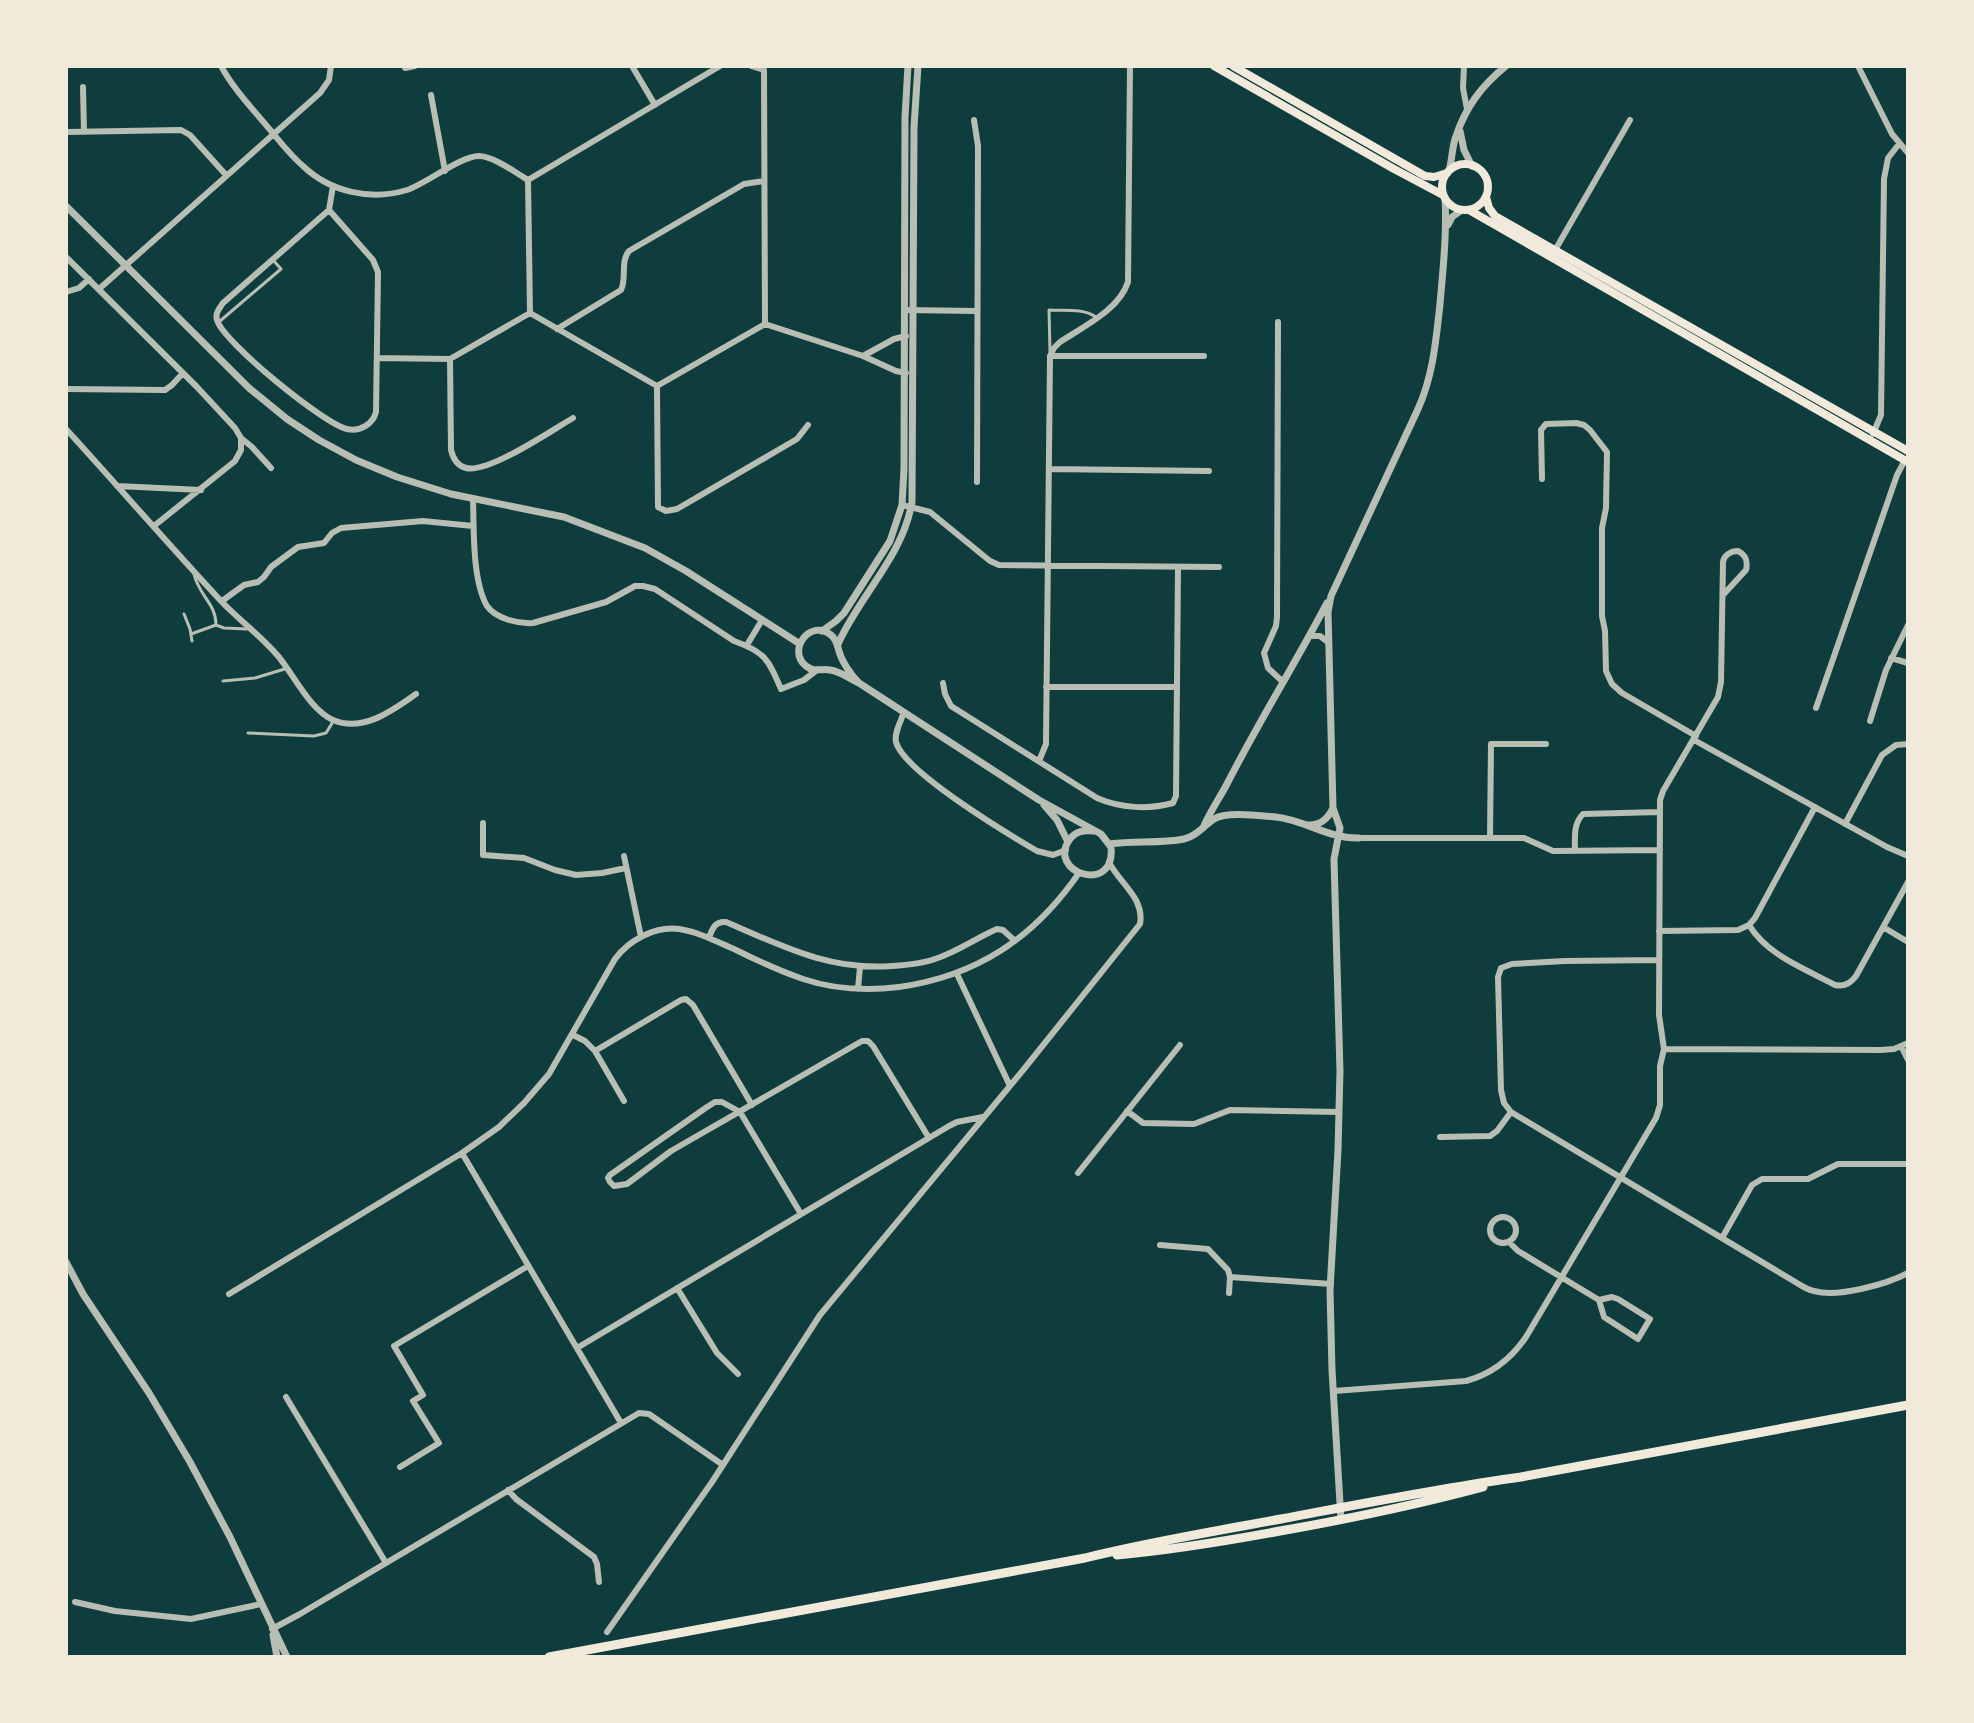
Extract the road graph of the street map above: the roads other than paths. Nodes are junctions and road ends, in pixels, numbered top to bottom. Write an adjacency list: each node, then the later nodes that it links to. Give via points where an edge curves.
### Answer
1 (221, 66): 25 (street)
2 (331, 66): 25 (street, via 324,88)
3 (415, 66): 15 (street)
4 (632, 66): 18 (street)
5 (720, 66): 18 (street)
6 (751, 66): 33 (street, via 767,69)
7 (908, 66): 48 (street)
8 (918, 66): 49 (street)
9 (1130, 66): 52 (street, via 1129,275 1115,303)
10 (1214, 66): 35 (main road)
11 (1233, 66): 30 (main road, via 1425,176)
12 (1464, 66): 19 (street)
13 (1506, 66): 19 (street)
14 (1858, 66): 26 (street)
15 (405, 68)
16 (83, 87): 24 (street)
17 (431, 95): 29 (street)
18 (655, 105): 32 (street)
19 (1467, 109): 22 (street)
20 (974, 120): 50 (street)
21 (1630, 120): 41 (street)
22 (1459, 129): 28 (street); 30 (street)
23 (66, 132): 24 (street)
24 (84, 132): 31 (street, via 181,130)
25 (274, 133): 31 (street); 34 (street, via 303,167)
26 (1899, 144): 27 (street); 71 (street, via 1888,158 1884,179 1881,415)
27 (1908, 153)
28 (1472, 166): 30 (main road); 36 (main road, via 1486,178)
29 (445, 171): 32 (street, via 484,156); 34 (street, via 389,193)
30 (1448, 172): 35 (main road)
31 (226, 175): 44 (street)
32 (528, 180): 51 (street)
33 (764, 181): 55 (street); 56 (street, via 741,185 629,251 621,290)
34 (333, 186): 38 (street)
35 (1444, 196): 39 (main road, via 1452,206); 40 (street)
36 (1486, 197): 39 (main road); 41 (main road, via 1495,216)
37 (66, 206): 44 (street)
38 (329, 210): 43 (street); 61 (street, via 377,267)
39 (1466, 210): 40 (street, via 1451,218); 41 (main road)
40 (1445, 231): 91 (street, via 1426,387)
41 (1553, 255): 71 (main road)
42 (66, 257): 45 (street)
43 (273, 260): 53 (street, via 223,303); 53 (lane, via 281,269)
44 (124, 266): 46 (street); 81 (street, via 249,388 310,435 388,474)
45 (89, 279): 46 (street); 47 (street)
46 (99, 289): 63 (street)
47 (66, 292)
48 (905, 310): 49 (street); 57 (street)
49 (914, 311): 50 (street); 57 (street)
50 (976, 311): 78 (street)
51 (530, 313): 56 (street); 62 (street)
52 (1096, 317): 59 (street, via 1060,342); 59 (lane, via 1049,310)
53 (218, 322): 61 (street, via 266,373 345,428 363,427 375,416)
54 (1278, 322): 111 (street, via 1277,617 1264,653 1268,668)
55 (765, 324): 58 (street); 66 (street)
56 (557, 329): 66 (street)
57 (909, 336): 58 (street); 64 (street); 65 (street)
58 (863, 356): 64 (street)
59 (1050, 356): 60 (street); 75 (street)
60 (1204, 356)
61 (377, 358): 62 (street)
62 (450, 359): 68 (street, via 451,450 462,467 494,463)
63 (183, 373): 67 (street, via 165,390); 72 (street)
64 (905, 373): 65 (street); 82 (street)
65 (914, 374): 83 (street)
66 (657, 386): 69 (street, via 658,507 666,511 797,439)
67 (66, 389)
68 (573, 418)
69 (808, 425)
70 (66, 429): 79 (street)
71 (1872, 436): 73 (main road)
72 (241, 438): 74 (street); 80 (street, via 238,458)
73 (1907, 458): 117 (street)
74 (271, 468)
75 (1049, 469): 76 (street); 86 (street)
76 (1209, 471)
77 (1542, 479): 122 (street, via 1541,430 1546,424 1584,425 1607,452 1601,612 1606,671 1622,693)
78 (977, 482)
79 (117, 486): 80 (street); 84 (street)
80 (201, 490): 84 (street)
81 (473, 499): 85 (street); 94 (street, via 564,517 620,538 677,565)
82 (902, 505): 83 (street); 98 (street, via 877,562 844,613)
83 (911, 507): 86 (street, via 930,512 993,563); 105 (street, via 896,549)
84 (154, 526): 89 (street)
85 (473, 526): 92 (street, via 432,521 341,528 324,543 295,549 258,582); 104 (street, via 485,601 505,618 537,622 643,586)
86 (1048, 566): 87 (street); 114 (street)
87 (1178, 567): 88 (street); 115 (street)
88 (1219, 567)
89 (193, 571): 92 (street); 95 (lane, via 198,589 215,612)
90 (1723, 595): 90 (street, via 1723,559 1743,553 1746,570); 122 (street, via 1720,688)
91 (1331, 596): 100 (street); 102 (street)
92 (222, 601): 97 (street)
93 (184, 614): 99 (lane)
94 (762, 620): 103 (street); 104 (street)
95 (216, 625): 97 (lane); 99 (lane)
96 (1908, 626): 106 (street)
97 (251, 629): 108 (street)
98 (822, 631): 103 (street, via 809,633); 105 (street, via 831,634)
99 (191, 634): 101 (lane)
100 (1310, 636): 102 (street); 111 (street)
101 (192, 641)
102 (1328, 642): 129 (street)
103 (800, 644): 109 (street, via 801,661)
104 (747, 645): 109 (street, via 767,660 781,689)
105 (838, 647): 109 (street, via 836,661); 112 (street)
106 (1891, 658): 107 (street); 120 (street)
107 (1908, 663)
108 (288, 668): 110 (lane); 119 (street, via 319,711)
109 (821, 670): 112 (street)
110 (223, 681)
111 (1282, 681): 126 (street)
112 (859, 683): 118 (street)
113 (943, 683): 125 (street, via 951,706)
114 (1046, 687): 115 (street); 125 (street, via 1046,744)
115 (1176, 687): 125 (street, via 1175,801 1116,805)
116 (416, 694): 119 (street, via 374,719)
117 (1816, 708)
118 (904, 712): 127 (street); 142 (street, via 896,741 919,771 1037,851 1053,855)
119 (334, 720): 121 (lane, via 326,733 314,736)
120 (1870, 721)
121 (248, 733)
122 (1695, 738): 128 (street); 130 (street, via 1663,791)
123 (1546, 744): 140 (street, via 1491,744)
124 (1908, 744): 134 (street, via 1882,755)
125 (1039, 761)
126 (1220, 798): 131 (street, via 1219,806); 136 (street)
127 (1039, 800): 137 (street); 142 (street, via 1057,820)
128 (1815, 807): 134 (street); 151 (street)
129 (1333, 808): 132 (street); 135 (street, via 1320,823)
130 (1660, 812): 143 (street); 144 (street, via 1583,814 1576,827)
131 (1228, 815): 135 (street); 136 (street)
132 (1338, 819): 138 (street); 139 (street)
133 (483, 823): 148 (street, via 483,855 524,858 576,875)
134 (1845, 824): 146 (street)
135 (1305, 825): 138 (street)
136 (1203, 828): 141 (street, via 1183,839)
137 (1094, 831): 141 (street); 142 (street, via 1079,832)
138 (1339, 837): 139 (street); 173 (street, via 1334,859)
139 (1359, 838): 140 (street)
140 (1490, 838): 144 (street, via 1524,838 1549,850)
141 (1110, 844): 147 (street)
142 (1067, 846): 149 (street, via 1068,864)
143 (1660, 850): 144 (street); 153 (street)
144 (1575, 851)
145 (624, 856): 148 (street)
146 (1908, 856)
147 (1109, 862): 149 (street, via 1095,875); 168 (street, via 1137,903 1140,924)
148 (626, 868): 154 (street)
149 (1079, 873): 156 (street)
150 (1908, 882): 152 (street)
151 (1749, 925): 152 (street, via 1768,948 1838,986 1853,979); 153 (street)
152 (1883, 927): 157 (street)
153 (1659, 931): 158 (street)
154 (641, 937): 155 (street, via 673,929); 162 (street, via 615,959)
155 (709, 938): 159 (street, via 715,925 726,922 809,956); 161 (street, via 806,980)
156 (1015, 941): 159 (street, via 997,929 931,961); 160 (street)
157 (1908, 942)
158 (1659, 960): 165 (street); 174 (street, via 1501,968 1501,1093)
159 (860, 967): 161 (street)
160 (957, 974): 161 (street, via 922,984); 168 (street)
161 (858, 989)
162 (573, 1035): 166 (street); 178 (street, via 524,1103)
163 (1180, 1045): 171 (street)
164 (1904, 1045): 165 (street, via 1881,1050); 167 (street)
165 (1664, 1049): 181 (street, via 1659,1110)
166 (595, 1051): 169 (street); 170 (street, via 686,999)
167 (1908, 1060)
168 (1010, 1086): 175 (street)
169 (624, 1101)
170 (752, 1105): 172 (street); 177 (street, via 865,1040)
171 (1127, 1111): 173 (street, via 1143,1123 1194,1124 1230,1110); 180 (street)
172 (740, 1112): 172 (street, via 722,1102 711,1104 610,1175 610,1182 617,1187 627,1184 671,1151); 182 (street)
173 (1339, 1112): 191 (street)
174 (1511, 1112): 176 (street, via 1490,1136); 181 (street)
175 (985, 1117): 177 (street, via 957,1122); 202 (street, via 820,1315)
176 (1440, 1137)
177 (929, 1138): 182 (street)
178 (462, 1153): 187 (street); 194 (street)
179 (1908, 1164): 183 (street, via 1838,1164 1808,1179 1762,1179 1752,1185)
180 (1078, 1173)
181 (1621, 1178): 183 (street); 189 (street)
182 (801, 1214): 192 (street)
183 (1722, 1238): 188 (street, via 1817,1292 1875,1286)
184 (1509, 1242): 184 (street, via 1516,1226 1509,1218 1498,1218 1491,1226 1492,1236); 189 (street)
185 (1160, 1245): 190 (street, via 1206,1248)
186 (66, 1262): 212 (street, via 184,1452)
187 (528, 1266): 196 (street); 203 (street, via 394,1346 423,1395 413,1401 439,1443)
188 (1908, 1273)
189 (1561, 1276): 195 (street); 198 (street, via 1515,1352 1485,1375)
190 (1230, 1277): 191 (street); 193 (street)
191 (1331, 1284): 198 (street)
192 (677, 1288): 196 (street); 197 (street, via 717,1353)
193 (1229, 1293)
194 (229, 1294)
195 (1599, 1300): 195 (street, via 1606,1320 1638,1339 1650,1319 1618,1299)
196 (577, 1348): 201 (street)
197 (738, 1374)
198 (1334, 1391): 206 (street)
199 (286, 1397): 209 (street)
200 (1908, 1405): 204 (main road)
201 (621, 1423): 202 (street, via 639,1413 649,1414); 205 (street)
202 (723, 1465): 214 (street)
203 (400, 1467)
204 (1521, 1477): 206 (main road); 207 (main road)
205 (508, 1490): 209 (street); 210 (street, via 594,1557)
206 (1341, 1508): 207 (street); 208 (main road)
207 (1341, 1520): 208 (main road)
208 (1085, 1558): 215 (main road)
209 (386, 1563): 213 (street)
210 (599, 1582)
211 (75, 1602): 212 (street, via 184,1619)
212 (261, 1604): 213 (street)
213 (272, 1629): 216 (street); 217 (street)
214 (607, 1632)
215 (560, 1656): 218 (main road)
216 (277, 1657)
217 (287, 1657)
218 (549, 1657)

